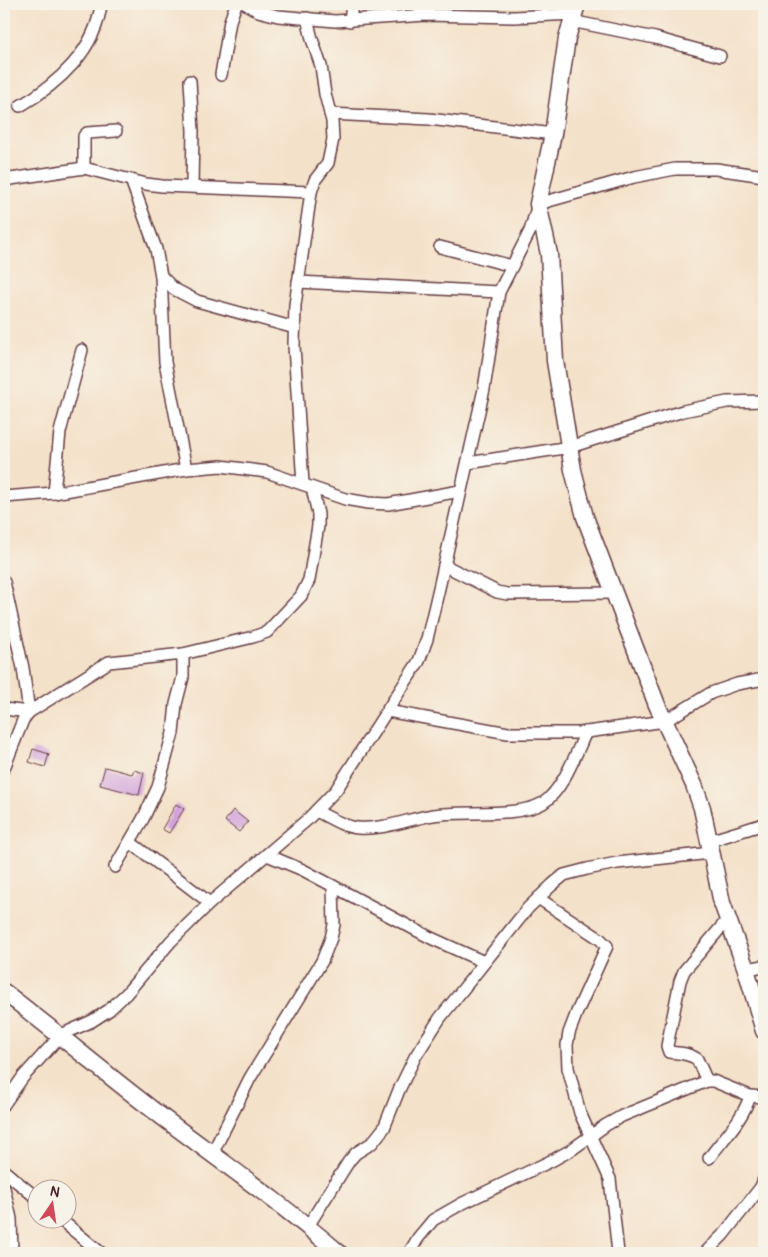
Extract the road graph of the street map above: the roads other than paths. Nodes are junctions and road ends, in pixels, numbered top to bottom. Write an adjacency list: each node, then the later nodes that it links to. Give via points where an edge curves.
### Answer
1 (101, 4): 11 (street, via 95,32 82,53 38,96)
2 (236, 4): 9 (street)
3 (246, 4): 6 (street, via 278,16)
4 (352, 4): 7 (street)
5 (574, 13): 7 (street, via 514,17 426,15); 8 (street); 14 (street)
6 (307, 18): 7 (street); 12 (street)
7 (350, 21)
8 (720, 56)
9 (221, 75)
10 (190, 81): 19 (street)
11 (20, 106)
12 (330, 114): 14 (street, via 429,120); 20 (street, via 333,140 328,163 315,180)
13 (116, 131): 15 (street, via 86,133)
14 (553, 134): 21 (street)
15 (84, 168): 17 (street); 18 (street)
16 (764, 176): 21 (street, via 716,169 676,169 634,177)
17 (4, 180)
18 (131, 180): 19 (street, via 162,186); 24 (street, via 156,249)
19 (192, 186): 20 (street)
20 (311, 192): 25 (street)
21 (538, 204): 23 (street, via 530,230); 30 (street, via 548,254 555,361)
22 (440, 247): 23 (street)
23 (512, 266): 26 (street)
24 (161, 276): 27 (street, via 174,289 197,301); 32 (street, via 166,362)
25 (298, 282): 26 (street); 27 (street)
26 (499, 292): 31 (street, via 484,389)
27 (294, 328): 33 (street)
28 (82, 350): 35 (street, via 60,432)
29 (764, 401): 30 (street, via 727,402 684,411)
30 (570, 447): 31 (street); 39 (street, via 585,517)
31 (468, 463): 34 (street)
32 (186, 469): 33 (street, via 221,466 248,469); 35 (street)
33 (308, 486): 34 (street, via 345,499 388,504); 40 (street, via 318,514 318,526 311,573 301,596 267,632)
34 (460, 491): 37 (street)
35 (54, 493): 36 (street)
36 (4, 497)
37 (444, 565): 39 (street, via 507,594); 43 (street, via 419,660)
38 (4, 582): 44 (street)
39 (614, 593): 45 (street)
40 (183, 654): 44 (street, via 109,662); 50 (street, via 173,733 158,787)
41 (764, 679): 45 (street, via 711,693)
42 (4, 709): 44 (street)
43 (387, 711): 46 (street, via 508,733); 48 (street, via 336,790)
44 (29, 712): 47 (street)
45 (665, 722): 46 (street); 51 (street, via 694,785)
46 (586, 732): 48 (street, via 552,796 530,808 434,815 371,828 345,825)
47 (4, 768)
48 (316, 810): 52 (street)
49 (764, 824): 51 (street)
50 (130, 842): 53 (street); 56 (street)
51 (710, 847): 55 (street, via 564,875); 57 (street)
52 (267, 855): 54 (street); 56 (street)
53 (115, 867)
54 (333, 886): 58 (street); 69 (street, via 334,925 322,961 250,1078)
55 (538, 898): 58 (street); 68 (street, via 607,946 572,1024 567,1045 568,1068 580,1113)
56 (210, 903): 63 (street, via 109,1010)
57 (728, 919): 60 (street); 64 (street, via 684,971 667,1046 669,1052 697,1059)
58 (484, 962): 75 (street, via 440,1018 415,1057 384,1128 372,1143 349,1161)
59 (764, 966): 60 (street)
60 (746, 969): 62 (street)
61 (4, 992): 63 (street)
62 (764, 1031)
63 (61, 1035): 67 (street, via 23,1077); 69 (street)
64 (707, 1081): 65 (street); 68 (street, via 622,1116)
65 (750, 1096): 66 (street); 70 (street, via 747,1106)
66 (764, 1097)
67 (4, 1104)
68 (591, 1137): 80 (street, via 553,1160 433,1220); 81 (street, via 610,1179)
69 (212, 1154): 75 (street)
70 (709, 1158)
71 (4, 1171): 74 (street)
72 (764, 1179): 82 (street, via 723,1235)
73 (4, 1188): 77 (street)
74 (28, 1191)
75 (308, 1226): 79 (street)
76 (73, 1230): 78 (street)
77 (12, 1253)
78 (101, 1253)
79 (339, 1253)
80 (408, 1253)
81 (618, 1253)
82 (705, 1253)

